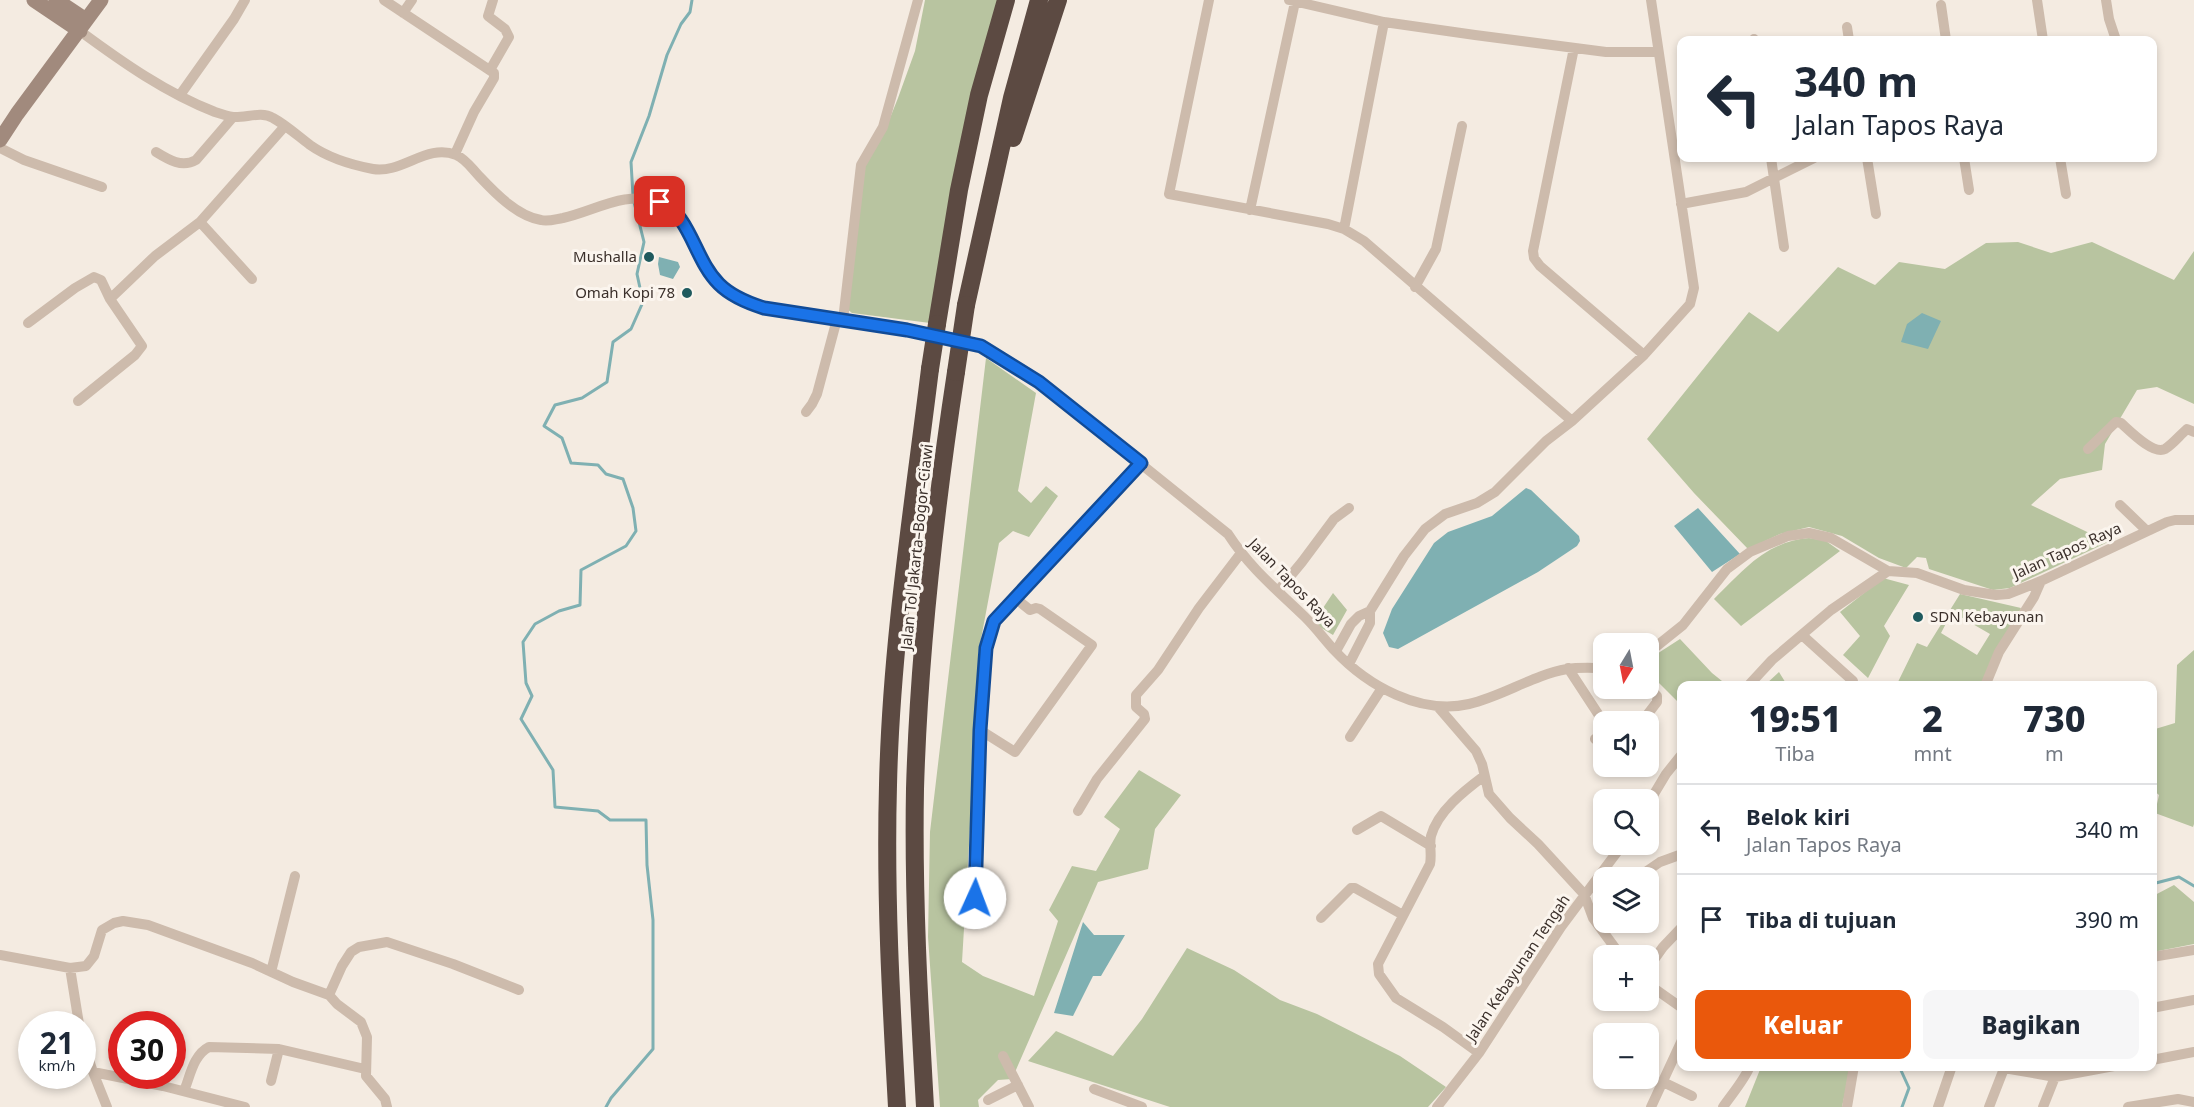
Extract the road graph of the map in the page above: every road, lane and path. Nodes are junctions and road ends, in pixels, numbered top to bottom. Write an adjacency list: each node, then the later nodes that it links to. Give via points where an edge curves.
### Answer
1 (34, 0): 20 (main road)
2 (56, 0): 20 (main road)
3 (101, 0): 20 (main road)
4 (245, 0): 29 (street)
5 (384, 0): 18 (street)
6 (412, 0): 18 (street)
7 (493, 0): 28 (street, via 488,16 509,37)
8 (918, 0): 56 (street, via 883,127 861,165)
9 (1006, 0): 143 (highway, Jalan Tol Jakarta–Bogor–Ciawi, bridge, via 959,190 930,369 896,660 888,784 887,938)
10 (1039, 0): 53 (highway, Jalan Tol Jakarta–Bogor–Ciawi, via 1012,99)
11 (1058, 0): 53 (highway)
12 (1209, 0): 47 (street, via 1169,194)
13 (1651, 0): 27 (street)
14 (2037, 0): 24 (street)
15 (2106, 0): 25 (street)
16 (1292, 1): 19 (street); 47 (street)
17 (1941, 5): 23 (street)
18 (403, 13): 28 (street)
19 (1384, 22): 26 (street); 50 (street)
20 (83, 26): 29 (street, via 92,40 141,75); 33 (main road)
21 (1847, 27): 22 (street)
22 (1849, 36)
23 (1945, 36)
24 (2042, 36)
25 (2115, 36)
26 (1574, 48): 27 (street); 58 (street, via 1534,258)
27 (1658, 52): 46 (street)
28 (490, 70): 36 (street, via 494,78)
29 (180, 95): 30 (street)
30 (233, 117): 31 (street, via 272,117); 35 (street, via 191,163 171,161)
31 (285, 126): 36 (street, via 312,147 371,169 387,170 439,152); 49 (street)
32 (1462, 126): 54 (street, via 1436,249)
33 (0, 140)
34 (0, 148): 43 (street)
35 (156, 152)
36 (455, 154): 56 (street, Jalan Tapos Raya, via 507,203 537,220 569,216 631,199 660,202 682,220 703,262 731,293 764,308)
37 (1772, 162): 42 (street)
38 (1806, 162): 42 (street)
39 (1868, 162): 48 (street)
40 (1965, 162): 44 (street)
41 (2061, 162): 45 (street)
42 (1775, 177): 46 (street, via 1746,192); 51 (street)
43 (102, 187)
44 (1969, 190)
45 (2066, 194)
46 (1681, 204): 58 (street, via 1694,288 1690,304)
47 (1250, 210): 50 (street)
48 (1876, 214)
49 (200, 222): 52 (street); 55 (street, via 155,256)
50 (1344, 229): 54 (street, via 1364,241)
51 (1784, 247)
52 (252, 279)
53 (972, 279): 144 (highway, Jalan Tol Jakarta–Bogor–Ciawi, bridge, via 934,529 915,789 916,954)
54 (1415, 287): 61 (street)
55 (110, 298): 57 (street, via 101,280 94,277); 59 (street, via 142,346)
56 (840, 319): 60 (street, via 818,394); 64 (street, Jalan Tapos Raya, via 981,346 1039,382)
57 (28, 323)
58 (1644, 355): 61 (street)
59 (78, 401)
60 (806, 411)
61 (1572, 421): 74 (street, via 1495,492 1477,503 1445,513 1425,529)
62 (2194, 432): 63 (street, via 2187,429 2167,448 2157,450 2116,422)
63 (2088, 449)
64 (1141, 463): 69 (street, Jalan Tapos Raya, via 1228,534); 73 (street)
65 (2120, 505): 68 (street)
66 (1350, 508): 72 (street, via 1334,519)
67 (2194, 520): 68 (street, Jalan Tapos Raya, via 2175,519)
68 (2147, 531): 71 (street, Jalan Tapos Raya)
69 (1241, 553): 72 (street, Jalan Tapos Raya); 92 (street, via 1136,695 1136,707 1144,718 1097,779)
70 (1888, 571): 71 (street, Jalan Tapos Raya, via 1917,573 1964,590 1996,595); 75 (street); 76 (street, Jalan Tapos Raya, via 1831,538 1809,532 1788,536 1750,552 1727,569 1683,625)
71 (2041, 581): 83 (street, via 1999,652)
72 (1278, 591): 77 (street, Jalan Tapos Raya)
73 (1015, 598): 87 (street, via 994,621 989,635); 87 (street, via 1030,610 1040,609 1092,645 1015,752)
74 (1370, 611): 77 (street, via 1351,624); 78 (street, via 1370,623)
75 (1802, 635): 81 (street); 82 (street)
76 (1659, 644)
77 (1335, 651): 78 (street, Jalan Tapos Raya)
78 (1349, 664): 84 (street, Jalan Tapos Raya)
79 (1568, 668): 80 (street, Jalan Tapos Raya); 85 (street, Jalan Tapos Raya, via 1469,704); 86 (street)
80 (1593, 668)
81 (1753, 681)
82 (1853, 681)
83 (1987, 681)
84 (1382, 688): 85 (street, Jalan Tapos Raya); 88 (street)
85 (1439, 708): 90 (street, via 1476,751)
86 (1596, 711)
87 (980, 730): 102 (street)
88 (1350, 737)
89 (1677, 760): 91 (street)
90 (1484, 776): 94 (street, via 1437,819); 99 (street, via 1489,794)
91 (1657, 789)
92 (1078, 811)
93 (1358, 830): 94 (street, via 1381,816)
94 (1431, 846): 100 (street, via 1430,864)
95 (1614, 855): 99 (street, Jalan Kebayunan Tengah)
96 (1677, 856): 97 (street)
97 (1653, 867)
98 (295, 876): 110 (street)
99 (1584, 894): 104 (street, via 1593,918); 121 (street, Jalan Kebayunan Tengah)
100 (1403, 915): 101 (street, via 1351,888); 121 (street, via 1378,964 1379,974 1396,998)
101 (1321, 918)
102 (974, 921)
103 (1677, 932): 106 (street)
104 (1613, 945)
105 (2194, 950): 108 (street)
106 (1659, 953)
107 (0, 955): 109 (street)
108 (2157, 956)
109 (70, 968): 110 (street, via 91,962 102,930 123,921 148,925); 117 (street)
110 (271, 972): 113 (street)
111 (519, 990): 113 (street, via 387,942 351,952)
112 (1659, 992): 115 (street)
113 (329, 995): 124 (street, via 361,1022 367,1037)
114 (2194, 1000): 116 (street)
115 (1677, 1004)
116 (2157, 1007)
117 (77, 1011)
118 (279, 1049): 124 (street); 132 (street); 136 (street, via 209,1047 196,1060)
119 (1677, 1051): 133 (street)
120 (2194, 1052): 123 (street)
121 (1479, 1053): 147 (street, Jalan Kebayunan Tengah)
122 (1003, 1056): 134 (street)
123 (2157, 1059)
124 (365, 1069): 142 (street)
125 (1748, 1071): 149 (street)
126 (1853, 1071): 150 (street)
127 (1950, 1071): 151 (street)
128 (2002, 1071): 152 (street)
129 (2054, 1072): 153 (street)
130 (96, 1073): 136 (street)
131 (96, 1080): 140 (street)
132 (271, 1081)
133 (1663, 1082): 137 (street); 148 (street)
134 (1018, 1085): 138 (street); 145 (street)
135 (1094, 1089): 146 (street)
136 (184, 1091): 141 (street)
137 (1692, 1096)
138 (988, 1100)
139 (2188, 1103): 154 (street, via 2178,1100)
140 (107, 1107)
141 (245, 1107)
142 (387, 1107)
143 (897, 1107)
144 (925, 1107)
145 (1029, 1107)
146 (1142, 1107)
147 (1437, 1107)
148 (1651, 1107)
149 (1723, 1107)
150 (1847, 1107)
151 (1938, 1107)
152 (1989, 1107)
153 (2043, 1107)
154 (2132, 1107)

